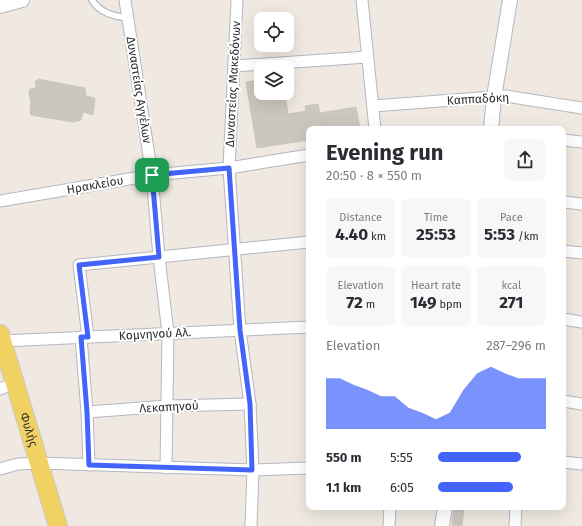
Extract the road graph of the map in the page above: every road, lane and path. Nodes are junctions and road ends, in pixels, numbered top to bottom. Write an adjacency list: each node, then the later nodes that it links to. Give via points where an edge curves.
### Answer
1 (22, 0): 7 (street)
2 (92, 0): 8 (lane, via 104,12)
3 (125, 0): 8 (street, Δυναστείας Αγγέλων)
4 (237, 0): 10 (street, Δυναστείας Μακεδόνων)
5 (362, 0): 9 (street)
6 (510, 0): 11 (street)
7 (0, 6)
8 (128, 18): 20 (street, Δυναστείας Αγγέλων)
9 (367, 57): 10 (street); 12 (street)
10 (235, 66): 19 (street, Δυναστείας Μακεδόνων)
11 (494, 97): 12 (street, Καππαδόκη); 13 (street, Καππαδόκη, via 512,96); 15 (street)
12 (373, 106): 14 (street)
13 (582, 108)
14 (375, 126)
15 (490, 126)
16 (566, 140): 17 (street)
17 (582, 142)
18 (306, 155): 19 (street, Ηρακλείου)
19 (229, 168): 20 (street, Ηρακλείου); 25 (street, Δυναστείας Μακεδόνων)
20 (152, 175): 21 (street, Ηρακλείου); 28 (street, Δυναστείας Αγγέλων)
21 (0, 201)
22 (566, 202): 23 (street)
23 (582, 204)
24 (306, 242): 25 (street)
25 (236, 250): 28 (street); 32 (street, Δυναστείας Μακεδόνων)
26 (566, 251): 27 (street)
27 (582, 253)
28 (159, 257): 33 (street, Δυναστείας Αγγέλων); 34 (street, via 79,265)
29 (566, 319): 30 (street)
30 (582, 322)
31 (306, 327): 32 (street, Κομνηνού Αλ.)
32 (240, 330): 33 (street, Κομνηνού Αλ.); 38 (street, Δυναστείας Μακεδόνων)
33 (168, 333): 34 (street, Κομνηνού Αλ.); 40 (street, Δυναστείας Αγγέλων)
34 (85, 337): 35 (street, Κομνηνού Αλ.); 41 (street)
35 (1, 338): 36 (main road, Φυλής)
36 (8, 386): 43 (main road, Φυλής)
37 (566, 401): 39 (street)
38 (250, 404): 40 (street, Λεκαπηνού); 49 (street, Δυναστείας Μακεδόνων)
39 (582, 404)
40 (168, 406): 41 (street, Λεκαπηνού); 46 (street, Δυναστείας Αγγέλων)
41 (87, 412): 45 (street)
42 (566, 462): 44 (street)
43 (39, 463): 45 (street); 48 (street, via 18,464); 53 (main road, Φυλής)
44 (582, 464)
45 (89, 465): 46 (street)
46 (166, 468): 49 (street)
47 (306, 468): 49 (street)
48 (0, 469)
49 (252, 470): 54 (street, Δυναστείας Μακεδόνων)
50 (390, 510): 55 (street)
51 (445, 510): 56 (street)
52 (516, 510): 57 (street)
53 (58, 526)
54 (251, 526)
55 (389, 526)
56 (442, 526)
57 (515, 526)

